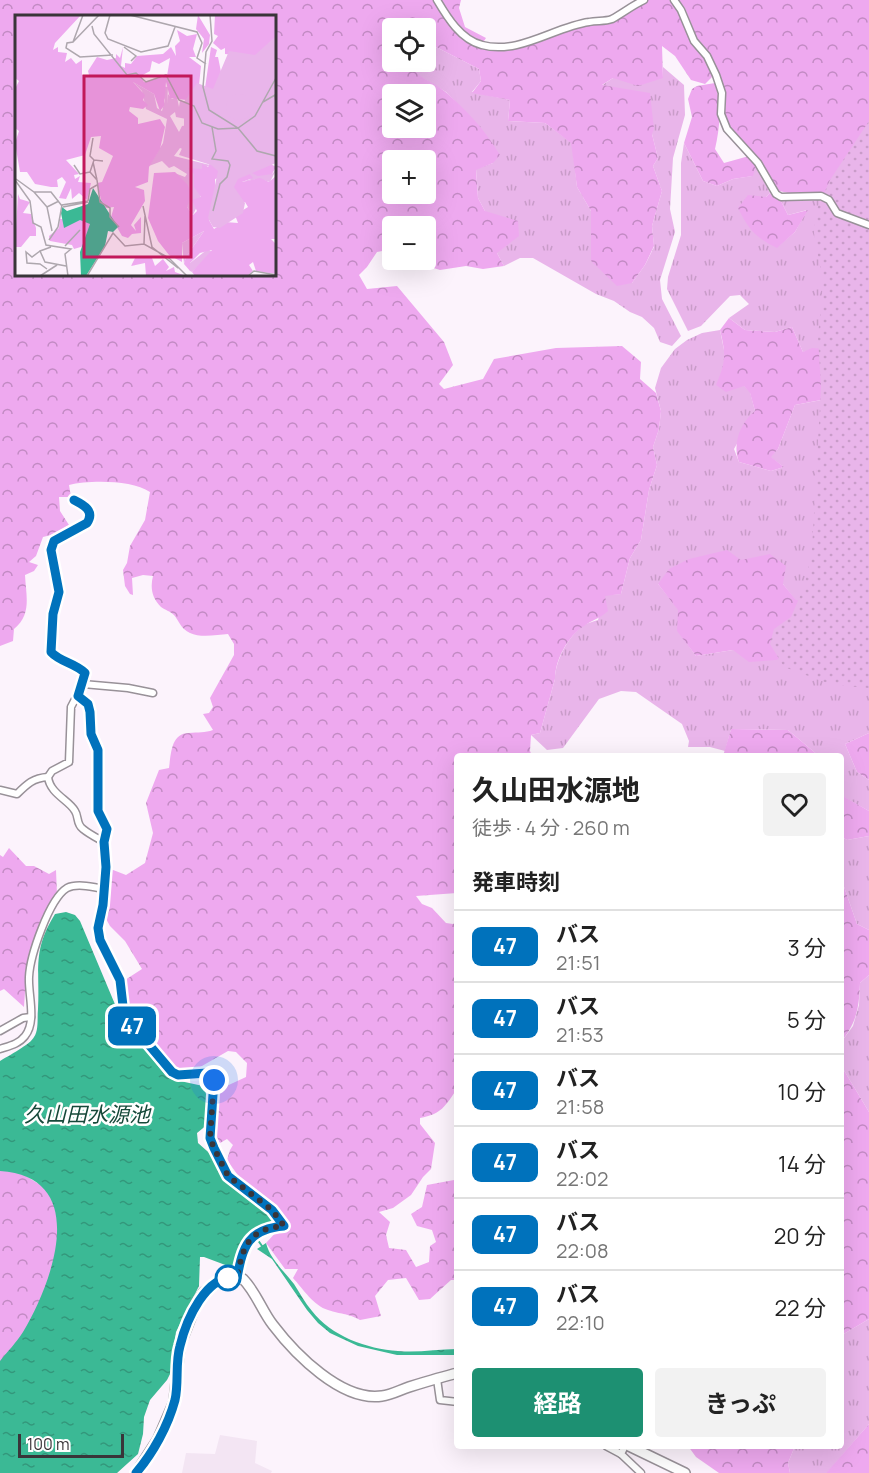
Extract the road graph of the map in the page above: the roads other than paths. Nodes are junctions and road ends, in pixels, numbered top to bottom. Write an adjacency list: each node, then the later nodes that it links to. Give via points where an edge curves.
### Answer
1 (437, 0): 2 (street, via 466,38 481,45 502,46 605,21)
2 (644, 0)
3 (674, 0): 4 (street, via 716,75 727,129 758,163 776,194 821,196 829,200 837,213)
4 (869, 225)
5 (74, 500): 6 (street, via 85,506 90,518 52,545 59,592 53,614 51,652 85,673)
6 (83, 684): 7 (street); 8 (street)
7 (153, 693)
8 (78, 696): 9 (street, via 71,707 69,762); 11 (street, via 88,704 91,734 98,750 98,811 107,829)
9 (48, 777): 10 (street, via 30,781 17,794); 11 (street, via 63,801 75,811 78,824)
10 (0, 790)
11 (104, 842): 12 (street)
12 (104, 888): 13 (street, via 67,888 48,915 29,975); 16 (street, via 100,940 120,980 128,1020 172,1072 211,1075 214,1080 210,1138 214,1148 228,1176 272,1210 284,1226 262,1231 250,1240 242,1253)
13 (31, 1017): 14 (street); 15 (street, via 25,1036)
14 (0, 1031)
15 (0, 1049)
16 (238, 1275): 18 (street, via 250,1286 281,1336 337,1384 369,1396 382,1396); 24 (street, via 224,1278 197,1302 180,1345 174,1402 158,1439)
17 (454, 1374): 18 (street)
18 (437, 1379): 19 (street, via 440,1400)
19 (454, 1402)
20 (612, 1449): 23 (street)
21 (625, 1449): 23 (street)
22 (634, 1449): 26 (street)
23 (621, 1454): 25 (street)
24 (136, 1473)
25 (641, 1473)
26 (686, 1473)

